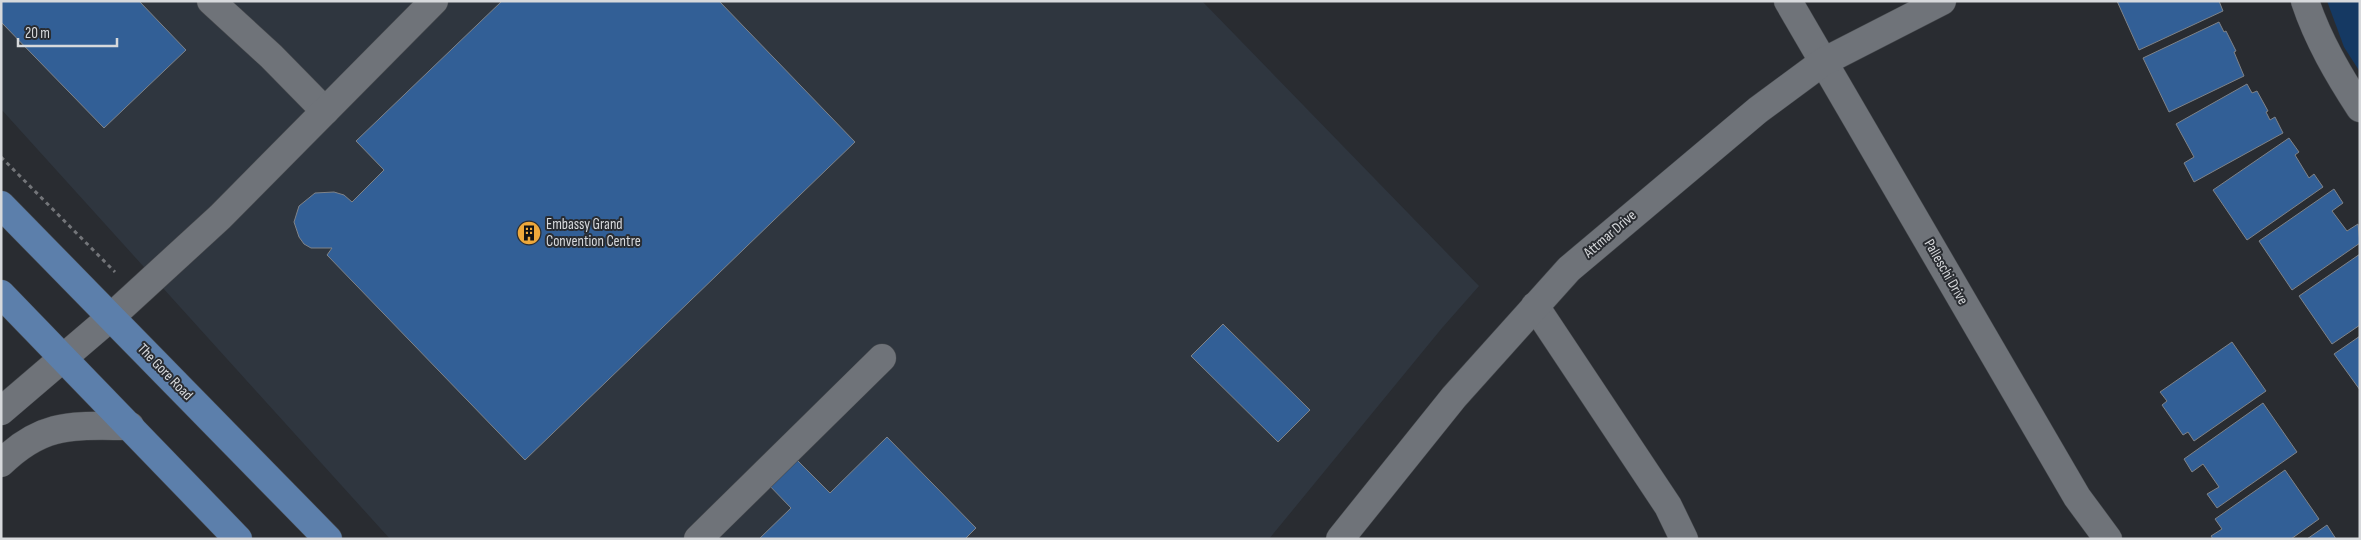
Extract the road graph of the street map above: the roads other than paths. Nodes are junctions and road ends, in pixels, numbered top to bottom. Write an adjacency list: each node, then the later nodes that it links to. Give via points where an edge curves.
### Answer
1 (211, 1): 8 (street)
2 (434, 1): 8 (street)
3 (1788, 1): 6 (street, Palleschi Drive)
4 (1942, 1): 6 (street, Attmar Drive)
5 (2305, 1): 7 (street, via 2334,68)
6 (1823, 62): 11 (street, Attmar Drive, via 1758,110 1645,203 1569,269); 23 (street, Palleschi Drive, via 2077,497)
7 (2360, 108)
8 (325, 111): 12 (street, via 220,217)
9 (1, 205): 12 (main road, The Gore Road)
10 (1, 294): 13 (main road)
11 (1535, 306): 21 (street, Attmar Drive, via 1454,397); 22 (street, via 1668,506)
12 (111, 317): 13 (street); 19 (main road, The Gore Road)
13 (63, 358): 15 (street); 16 (main road)
14 (882, 358): 20 (street)
15 (1, 411)
16 (130, 426): 17 (street, via 54,429 26,442); 18 (main road)
17 (1, 463)
18 (238, 539)
19 (328, 539)
20 (698, 539)
21 (1340, 539)
22 (1684, 539)
23 (2108, 539)

